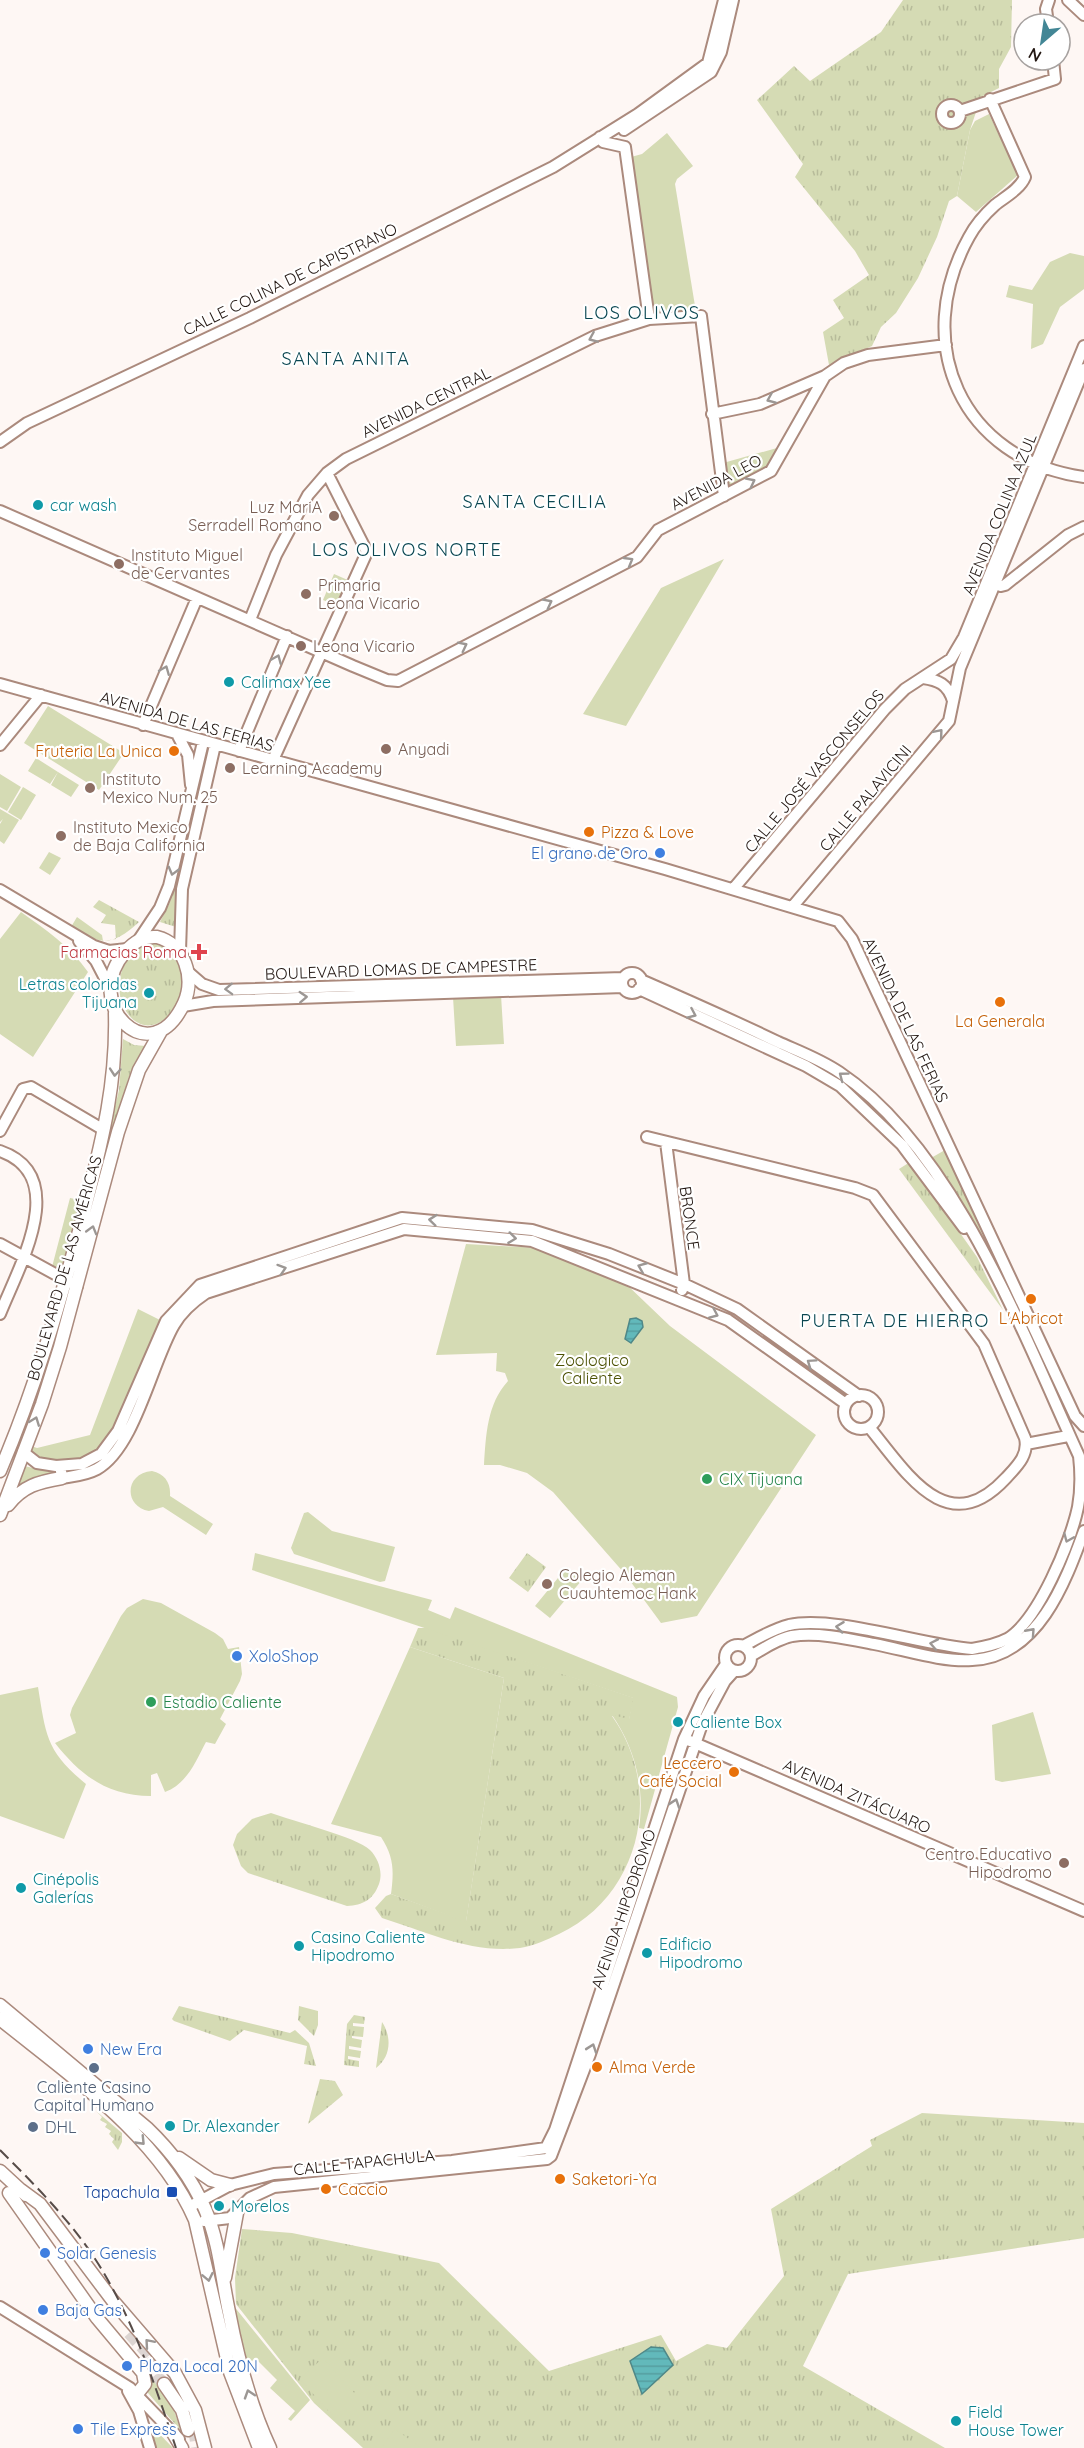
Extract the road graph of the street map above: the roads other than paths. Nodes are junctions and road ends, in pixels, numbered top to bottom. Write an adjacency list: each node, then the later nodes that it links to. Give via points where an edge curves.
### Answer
1 (724, 0): 8 (main road, CALLE COLINA DE CAPISTRANO, via 708,63)
2 (733, 0): 8 (main road, CALLE COLINA DE CAPISTRANO, via 721,52 711,72)
3 (1068, 0): 4 (main road)
4 (1084, 15)
5 (1054, 72): 6 (main road, via 1055,79)
6 (994, 101): 7 (main road); 12 (main road, via 1025,177 979,221 952,274 946,309)
7 (960, 115)
8 (632, 122): 9 (main road, CALLE COLINA DE CAPISTRANO); 10 (main road)
9 (599, 141): 10 (main road); 17 (main road, CALLE COLINA DE CAPISTRANO, via 290,298 27,423)
10 (625, 147): 11 (main road)
11 (649, 319): 16 (main road, AVENIDA CENTRAL, via 701,316); 19 (main road, AVENIDA CENTRAL, one-way to 19, via 595,336 366,448)
12 (946, 345): 15 (main road, via 868,355 844,363); 18 (main road, via 951,378 974,417 994,438)
13 (1084, 346): 18 (main road, AVENIDA COLINA AZUL)
14 (1084, 369): 18 (main road, AVENIDA COLINA AZUL)
15 (825, 376): 16 (main road, one-way to 16, via 760,404); 21 (main road, AVENIDA LEO, one-way to 15, via 776,466)
16 (712, 414): 21 (main road)
17 (0, 442)
18 (1039, 466): 20 (main road); 24 (main road, AVENIDA COLINA AZUL)
19 (327, 473): 26 (main road, AVENIDA CENTRAL, via 308,495 276,555); 28 (main road, via 367,552)
20 (1084, 477)
21 (724, 496): 28 (main road, AVENIDA LEO, one-way to 21, via 398,681 637,557 658,530)
22 (0, 511): 25 (main road)
23 (1084, 527): 24 (main road, via 1068,534 1005,585)
24 (992, 582): 29 (main road, AVENIDA COLINA AZUL, via 951,660); 32 (main road, AVENIDA COLINA AZUL, via 960,668)
25 (197, 597): 26 (main road); 33 (main road, one-way to 25)
26 (250, 620): 27 (main road)
27 (286, 636): 28 (main road); 38 (main road, one-way to 27)
28 (322, 652): 39 (main road)
29 (922, 678): 32 (main road, via 943,684 950,691); 42 (main road, CALLE JOSÉ VASCONSELOS, via 885,709)
30 (0, 684): 31 (main road, AVENIDA DE LAS FERIAS)
31 (41, 695): 33 (main road, AVENIDA DE LAS FERIAS); 36 (main road)
32 (954, 706): 44 (main road, CALLE PALAVICINI, one-way to 32, via 950,721)
33 (143, 724): 34 (main road, AVENIDA DE LAS FERIAS)
34 (177, 734): 35 (main road, AVENIDA DE LAS FERIAS); 41 (main road, via 188,755)
35 (203, 742): 37 (main road, AVENIDA DE LAS FERIAS); 41 (main road)
36 (0, 745)
37 (215, 745): 38 (main road, AVENIDA DE LAS FERIAS); 40 (main road)
38 (234, 750): 39 (main road, AVENIDA DE LAS FERIAS); 40 (main road, via 219,759)
39 (273, 760): 42 (main road, AVENIDA DE LAS FERIAS)
40 (206, 781): 48 (main road, via 180,902)
41 (193, 794): 46 (main road, one-way to 46, via 165,898)
42 (734, 888): 44 (main road, AVENIDA DE LAS FERIAS)
43 (0, 890): 45 (main road)
44 (793, 906): 73 (main road, AVENIDA DE LAS FERIAS, via 838,921 852,939)
45 (73, 934): 47 (main road, via 109,951); 52 (main road, via 96,961)
46 (138, 941): 47 (main road); 48 (main road, via 157,937 171,941)
47 (128, 950): 52 (main road, via 115,968)
48 (180, 951): 49 (main road)
49 (187, 971): 50 (main road, BOULEVARD LOMAS DE CAMPESTRE, one-way to 49, via 219,990 202,984); 53 (main road, via 188,989)
50 (623, 982): 51 (main road, via 631,973); 51 (main road, via 631,993); 53 (main road, BOULEVARD LOMAS DE CAMPESTRE, one-way to 50, via 213,1000)
51 (640, 984): 74 (main road, via 810,1056 847,1078 900,1128 952,1196)
52 (110, 988): 54 (main road)
53 (183, 1006): 55 (main road)
54 (115, 1013): 55 (main road, via 137,1033); 56 (main road, BOULEVARD DE LAS AMÉRICAS, one-way to 56, via 114,1075)
55 (161, 1030): 65 (main road, BOULEVARD DE LAS AMÉRICAS, one-way to 55, via 139,1070)
56 (104, 1130): 57 (main road, via 27,1087); 65 (main road, BOULEVARD DE LAS AMÉRICAS)
57 (0, 1131)
58 (647, 1137): 59 (main road)
59 (666, 1142): 66 (main road, BRONCE); 78 (main road, via 873,1195 984,1344)
60 (0, 1150): 62 (main road, via 27,1170)
61 (0, 1158): 62 (main road, via 22,1174)
62 (33, 1192): 64 (main road, via 37,1212)
63 (0, 1244): 64 (main road)
64 (19, 1256): 65 (main road); 68 (main road); 70 (main road)
65 (71, 1283): 79 (main road, BOULEVARD DE LAS AMÉRICAS, one-way to 65, via 42,1404); 81 (main road, BOULEVARD DE LAS AMÉRICAS)
66 (684, 1284): 67 (main road, one-way to 67, via 546,1234 402,1218); 69 (main road, BRONCE); 71 (main road, one-way to 66, via 736,1309)
67 (203, 1289): 69 (main road, one-way to 69, via 375,1236 415,1229 532,1241); 82 (main road, via 166,1321 136,1414 113,1455 97,1469)
68 (0, 1296)
69 (679, 1298): 72 (main road, one-way to 72, via 734,1324)
70 (0, 1314)
71 (859, 1396): 72 (main road); 76 (main road, via 870,1398 877,1406 878,1417)
72 (846, 1404): 76 (main road, via 844,1415 850,1425)
73 (1079, 1416): 74 (main road); 75 (main road)
74 (1064, 1422): 77 (main road)
75 (1084, 1426)
76 (869, 1427): 78 (main road, via 920,1488 945,1504 972,1501 988,1494 1020,1463)
77 (1075, 1442): 78 (main road); 80 (main road)
78 (1026, 1444)
79 (23, 1452): 82 (main road, via 37,1463); 83 (main road, BOULEVARD DE LAS AMÉRICAS)
80 (1081, 1458): 85 (main road, one-way to 85, via 1079,1498 1071,1531 1038,1602 1008,1638 972,1649 843,1627 792,1624)
81 (0, 1471)
82 (61, 1472): 83 (main road, via 23,1488)
83 (0, 1516)
84 (1084, 1531): 86 (main road, one-way to 84, via 793,1636 841,1638 951,1660 988,1658 1023,1642 1044,1616)
85 (743, 1646): 86 (main road); 87 (main road, via 729,1648 725,1656)
86 (751, 1656): 87 (main road, via 748,1668)
87 (730, 1668): 88 (main road, AVENIDA HIPÓDROMO, via 704,1696); 89 (main road, AVENIDA HIPÓDROMO)
88 (684, 1739): 89 (main road, AVENIDA ZITÁCUARO); 93 (main road, AVENIDA HIPÓDROMO)
89 (695, 1743): 90 (main road, AVENIDA ZITÁCUARO); 95 (main road, AVENIDA HIPÓDROMO, one-way to 89, via 556,2149 570,2111)
90 (1084, 1911)
91 (0, 2005): 94 (main road, via 127,2109)
92 (0, 2019): 100 (main road, one-way to 100, via 142,2142)
93 (546, 2148): 97 (main road, CALLE TAPACHULA, via 452,2161 289,2172)
94 (169, 2150): 97 (main road, via 197,2173); 99 (main road)
95 (547, 2159): 101 (main road, CALLE TAPACHULA, via 274,2187 250,2198)
96 (0, 2171): 98 (main road)
97 (230, 2185): 99 (main road, CALLE TAPACHULA)
98 (10, 2190): 106 (main road, via 68,2248); 107 (main road); 110 (main road, via 97,2318 143,2373 146,2384); 112 (main road, one-way to 98, via 195,2410 175,2373 113,2301 40,2204)
99 (200, 2200): 100 (main road, CALLE TAPACHULA); 103 (main road)
100 (189, 2207): 102 (main road)
101 (237, 2213): 103 (main road, CALLE TAPACHULA, via 224,2220); 104 (main road)
102 (195, 2220): 103 (main road, CALLE TAPACHULA); 116 (main road, one-way to 116, via 230,2372)
103 (209, 2221): 104 (main road)
104 (224, 2285): 117 (main road, one-way to 104, via 241,2368)
105 (0, 2307): 110 (main road, via 119,2379)
106 (129, 2333)
107 (140, 2356)
108 (158, 2365): 109 (main road, via 186,2403 191,2429)
109 (164, 2384)
110 (135, 2396): 111 (main road); 113 (main road)
111 (173, 2433): 114 (main road); 115 (main road)
112 (203, 2447)
113 (150, 2448)
114 (182, 2448)
115 (187, 2448)
116 (259, 2448)
117 (270, 2448)

